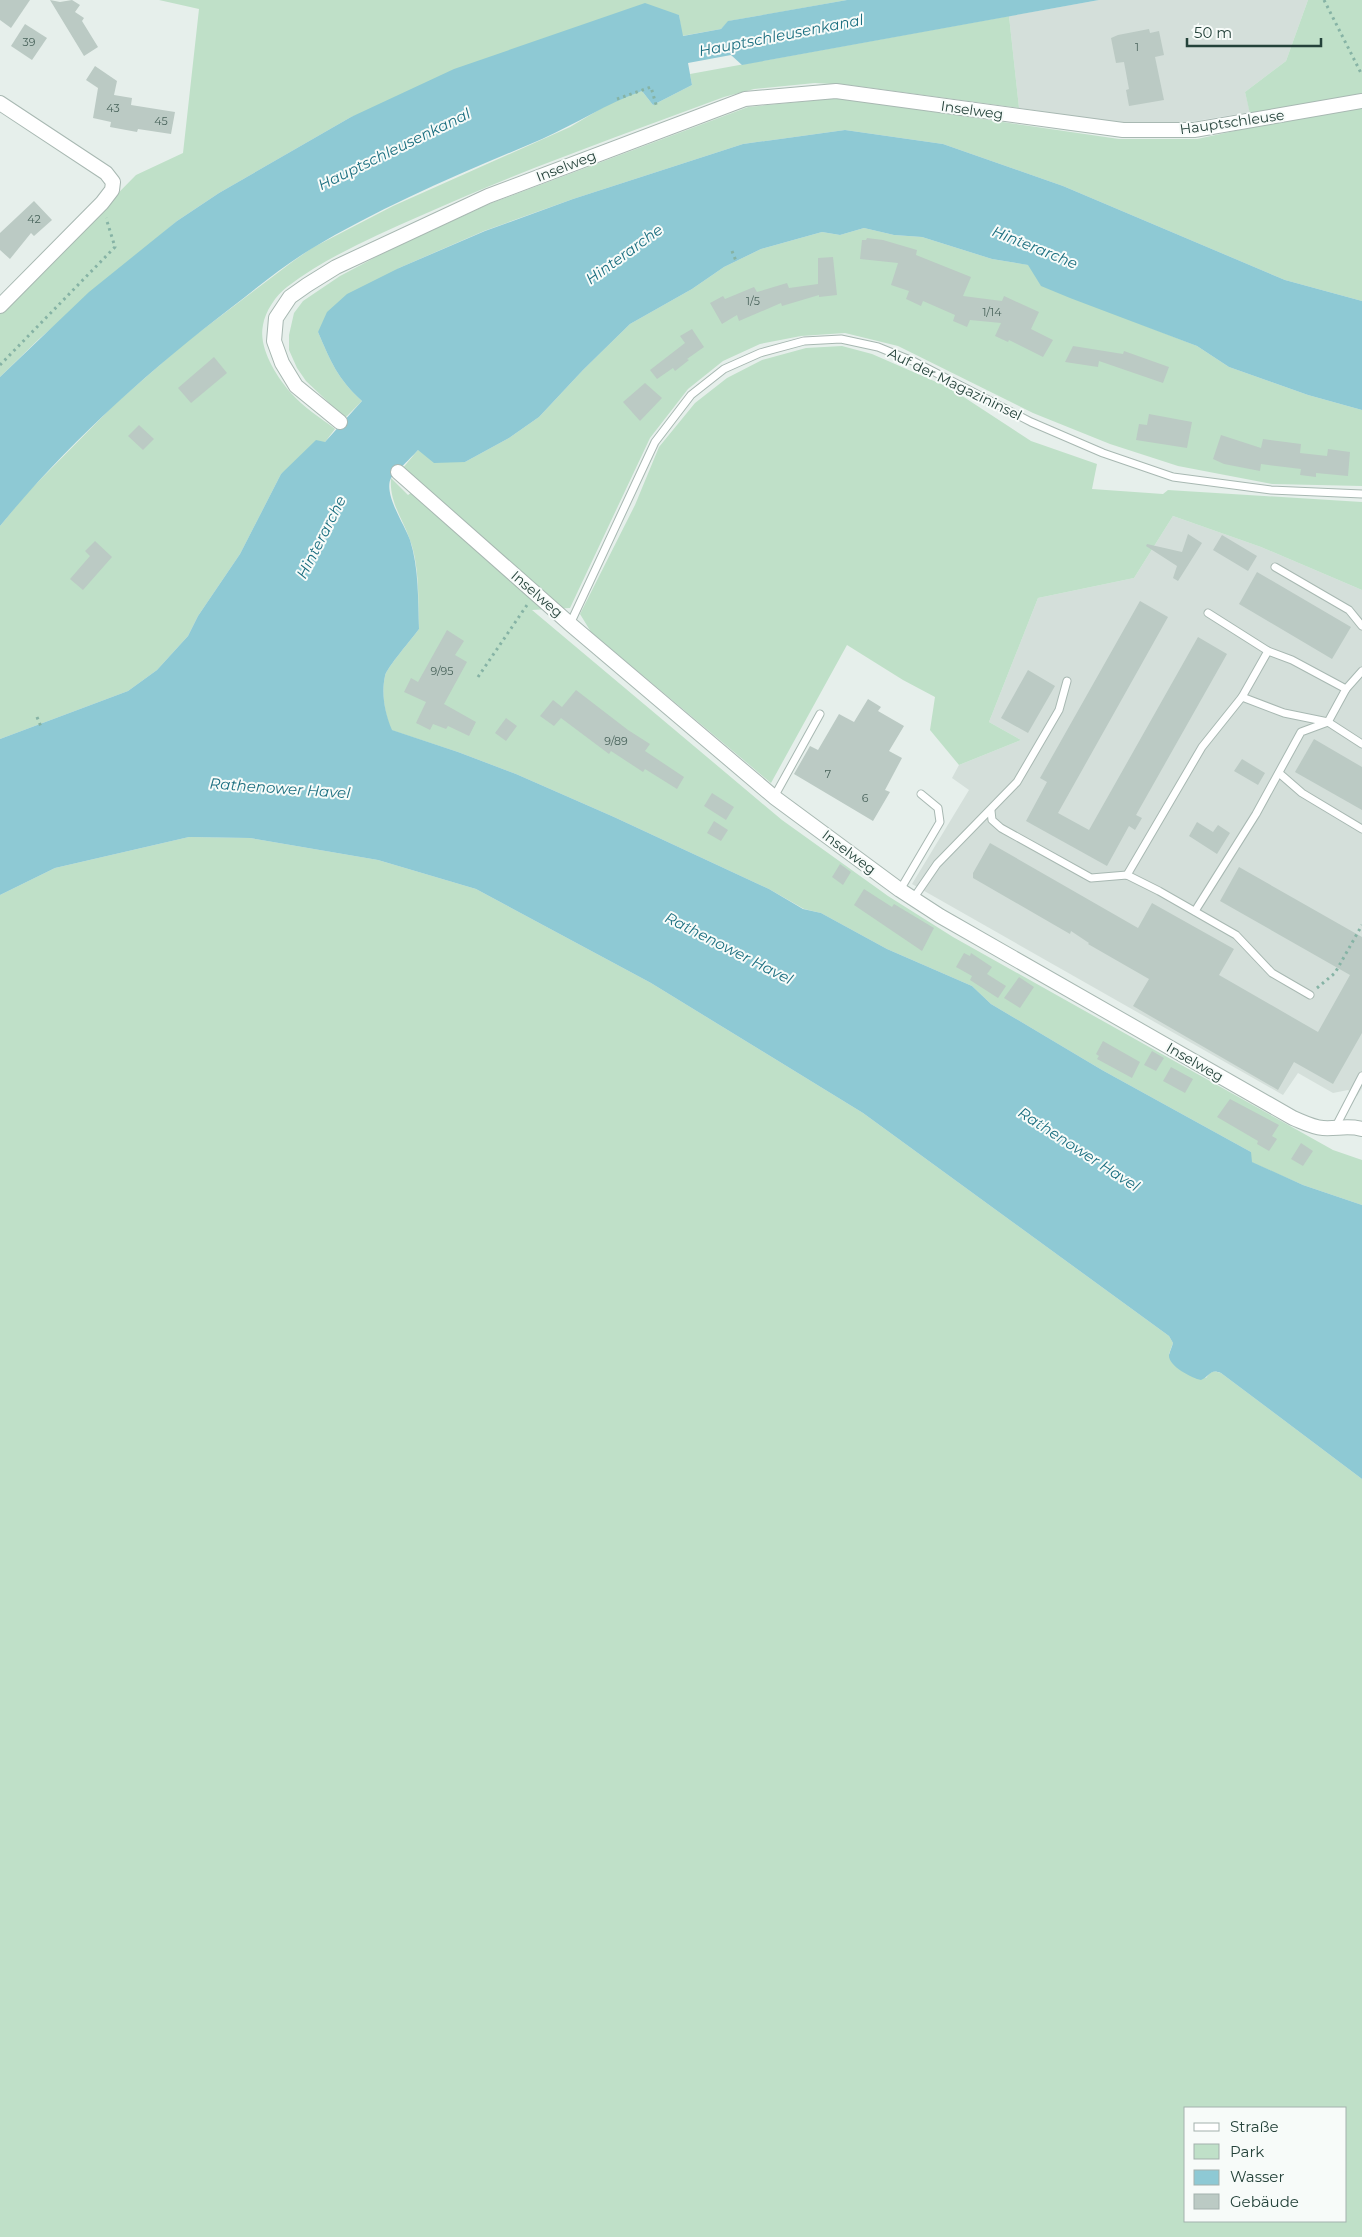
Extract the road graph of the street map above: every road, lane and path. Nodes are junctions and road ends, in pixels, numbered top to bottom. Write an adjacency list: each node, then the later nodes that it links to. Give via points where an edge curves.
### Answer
1 (1324, 0): 2 (path)
2 (1362, 75)
3 (617, 99): 6 (path, via 651,88)
4 (1362, 102): 7 (street, Hauptschleuse, via 1194,130 1123,130)
5 (0, 103): 8 (street, via 106,173 113,182 112,190)
6 (657, 108)
7 (1013, 116): 13 (street, Inselweg, via 836,91 745,99 480,199 336,267 290,298 276,318 274,341 282,364 296,386)
8 (102, 203): 11 (street); 12 (path, via 115,247)
9 (732, 251): 10 (path)
10 (736, 261)
11 (0, 306)
12 (0, 366)
13 (340, 422)
14 (398, 472): 17 (street, Inselweg)
15 (1362, 494): 19 (lane, Auf der Magazininsel, via 1271,490 1173,477 1103,453 1031,422 915,362 878,347 841,339 804,341 760,352 724,369 691,395 655,442)
16 (1275, 567): 20 (lane, via 1349,610)
17 (535, 593): 19 (street, Inselweg); 23 (path)
18 (1208, 613): 21 (lane)
19 (570, 624): 34 (street, Inselweg)
20 (1362, 626)
21 (1268, 651): 25 (lane); 26 (lane)
22 (1362, 671): 25 (lane)
23 (478, 677)
24 (1067, 682): 35 (lane, via 1059,710 1022,774)
25 (1346, 689): 29 (lane)
26 (1242, 697): 29 (lane, via 1284,713); 37 (lane, via 1202,747)
27 (820, 714): 34 (lane)
28 (37, 717): 30 (path)
29 (1328, 722): 31 (lane); 32 (lane, via 1301,732)
30 (42, 729)
31 (1362, 744)
32 (1279, 773): 36 (lane, via 1302,793); 40 (lane)
33 (921, 794): 38 (lane, via 938,808 940,822)
34 (774, 797): 38 (street, Inselweg)
35 (991, 811): 37 (lane, via 992,820 1001,828 1091,878); 39 (lane, via 937,864)
36 (1362, 829)
37 (1127, 875): 40 (lane)
38 (900, 890): 39 (street, Inselweg)
39 (914, 899): 44 (street, Inselweg, via 1293,1118 1310,1126)
40 (1195, 911): 42 (lane, via 1236,935 1272,973)
41 (1362, 925): 42 (path, via 1335,973)
42 (1310, 996)
43 (1362, 1076): 44 (lane)
44 (1335, 1128): 45 (street, Inselweg, via 1350,1126)
45 (1362, 1129)

